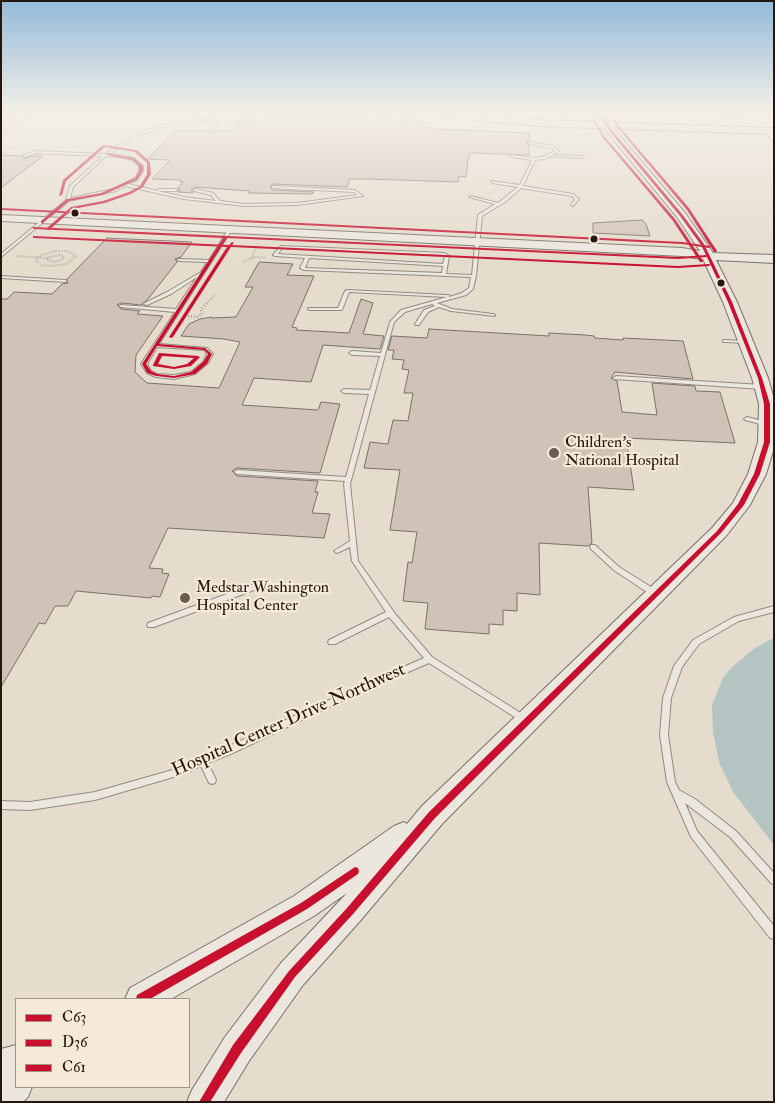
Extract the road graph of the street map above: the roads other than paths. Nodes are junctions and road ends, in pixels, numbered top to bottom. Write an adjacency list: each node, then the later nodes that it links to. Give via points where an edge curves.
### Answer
1 (99, 161): 15 (lane, via 71,187)
2 (135, 161): 6 (lane, via 141,171)
3 (533, 161): 7 (lane)
4 (637, 161): 26 (main road, via 681,215)
5 (492, 182): 7 (lane)
6 (126, 185): 9 (lane); 12 (lane)
7 (521, 186): 17 (lane); 18 (lane, via 573,195 577,199)
8 (273, 187): 16 (lane, via 355,190 361,196 296,204)
9 (149, 190): 10 (lane); 16 (lane)
10 (176, 190)
11 (195, 190): 16 (lane, via 212,194)
12 (94, 196): 14 (lane); 15 (lane)
13 (471, 197): 17 (lane)
14 (104, 199)
15 (68, 200): 20 (lane)
16 (219, 202)
17 (499, 204): 24 (lane, via 480,214)
18 (573, 205)
19 (1, 218): 20 (main road)
20 (45, 221): 22 (lane); 23 (main road)
21 (1, 226): 22 (main road)
22 (34, 228): 23 (main road); 25 (lane)
23 (227, 234): 24 (main road); 30 (lane)
24 (477, 245): 26 (main road, via 678,258); 35 (lane)
25 (1, 256)
26 (708, 256): 28 (main road); 52 (main road, via 735,341)
27 (307, 258): 31 (lane); 31 (lane, via 275,256 282,247 445,254); 33 (lane, via 303,269)
28 (774, 259)
29 (179, 260): 30 (lane)
30 (210, 261): 32 (lane)
31 (446, 265): 33 (lane)
32 (203, 272): 39 (lane); 43 (lane)
33 (442, 275): 35 (lane)
34 (1, 277): 36 (lane)
35 (474, 277): 37 (lane, via 471,289)
36 (65, 281)
37 (455, 297): 38 (lane); 42 (lane, via 347,291 340,310)
38 (431, 303): 41 (lane); 45 (lane, via 403,311)
39 (145, 304)
40 (121, 306): 43 (lane)
41 (438, 306): 44 (lane); 47 (lane, via 426,311)
42 (310, 309)
43 (181, 313): 48 (lane)
44 (493, 315)
45 (392, 322): 46 (lane); 50 (lane)
46 (401, 323)
47 (417, 324)
48 (156, 345): 48 (lane, via 144,364 156,376 193,373 210,354 205,349)
49 (352, 354): 50 (lane)
50 (383, 356): 54 (lane)
51 (616, 378): 52 (lane)
52 (763, 387): 56 (main road)
53 (344, 391): 54 (lane)
54 (373, 392): 58 (lane)
55 (747, 419): 56 (lane)
56 (768, 424): 63 (main road, via 765,452 741,505 719,532)
57 (237, 472): 58 (lane)
58 (348, 479): 59 (lane)
59 (353, 542): 61 (lane); 65 (lane, via 355,561)
60 (592, 547): 63 (lane, via 618,569)
61 (337, 551)
62 (254, 587): 66 (lane)
63 (657, 594): 69 (main road)
64 (774, 609): 72 (lane, via 737,619 714,630 696,642 678,666 666,698 664,735)
65 (390, 614): 67 (lane); 68 (lane)
66 (150, 624)
67 (332, 642)
68 (429, 659): 69 (lane); 70 (lane, Hospital Center Drive Northwest)
69 (527, 722): 74 (main road)
70 (203, 761): 71 (lane); 73 (lane, Hospital Center Drive Northwest, via 95,796 30,806)
71 (212, 780)
72 (676, 794): 75 (lane, via 692,802 733,834); 76 (lane, via 694,834)
73 (1, 805)
74 (432, 815): 77 (main road, via 312,901); 82 (main road, via 292,974 237,1049)
75 (774, 880)
76 (774, 934)
77 (143, 998)
78 (15, 1062): 79 (main road)
79 (1, 1066)
80 (15, 1086): 81 (main road)
81 (1, 1098)
82 (204, 1102)

